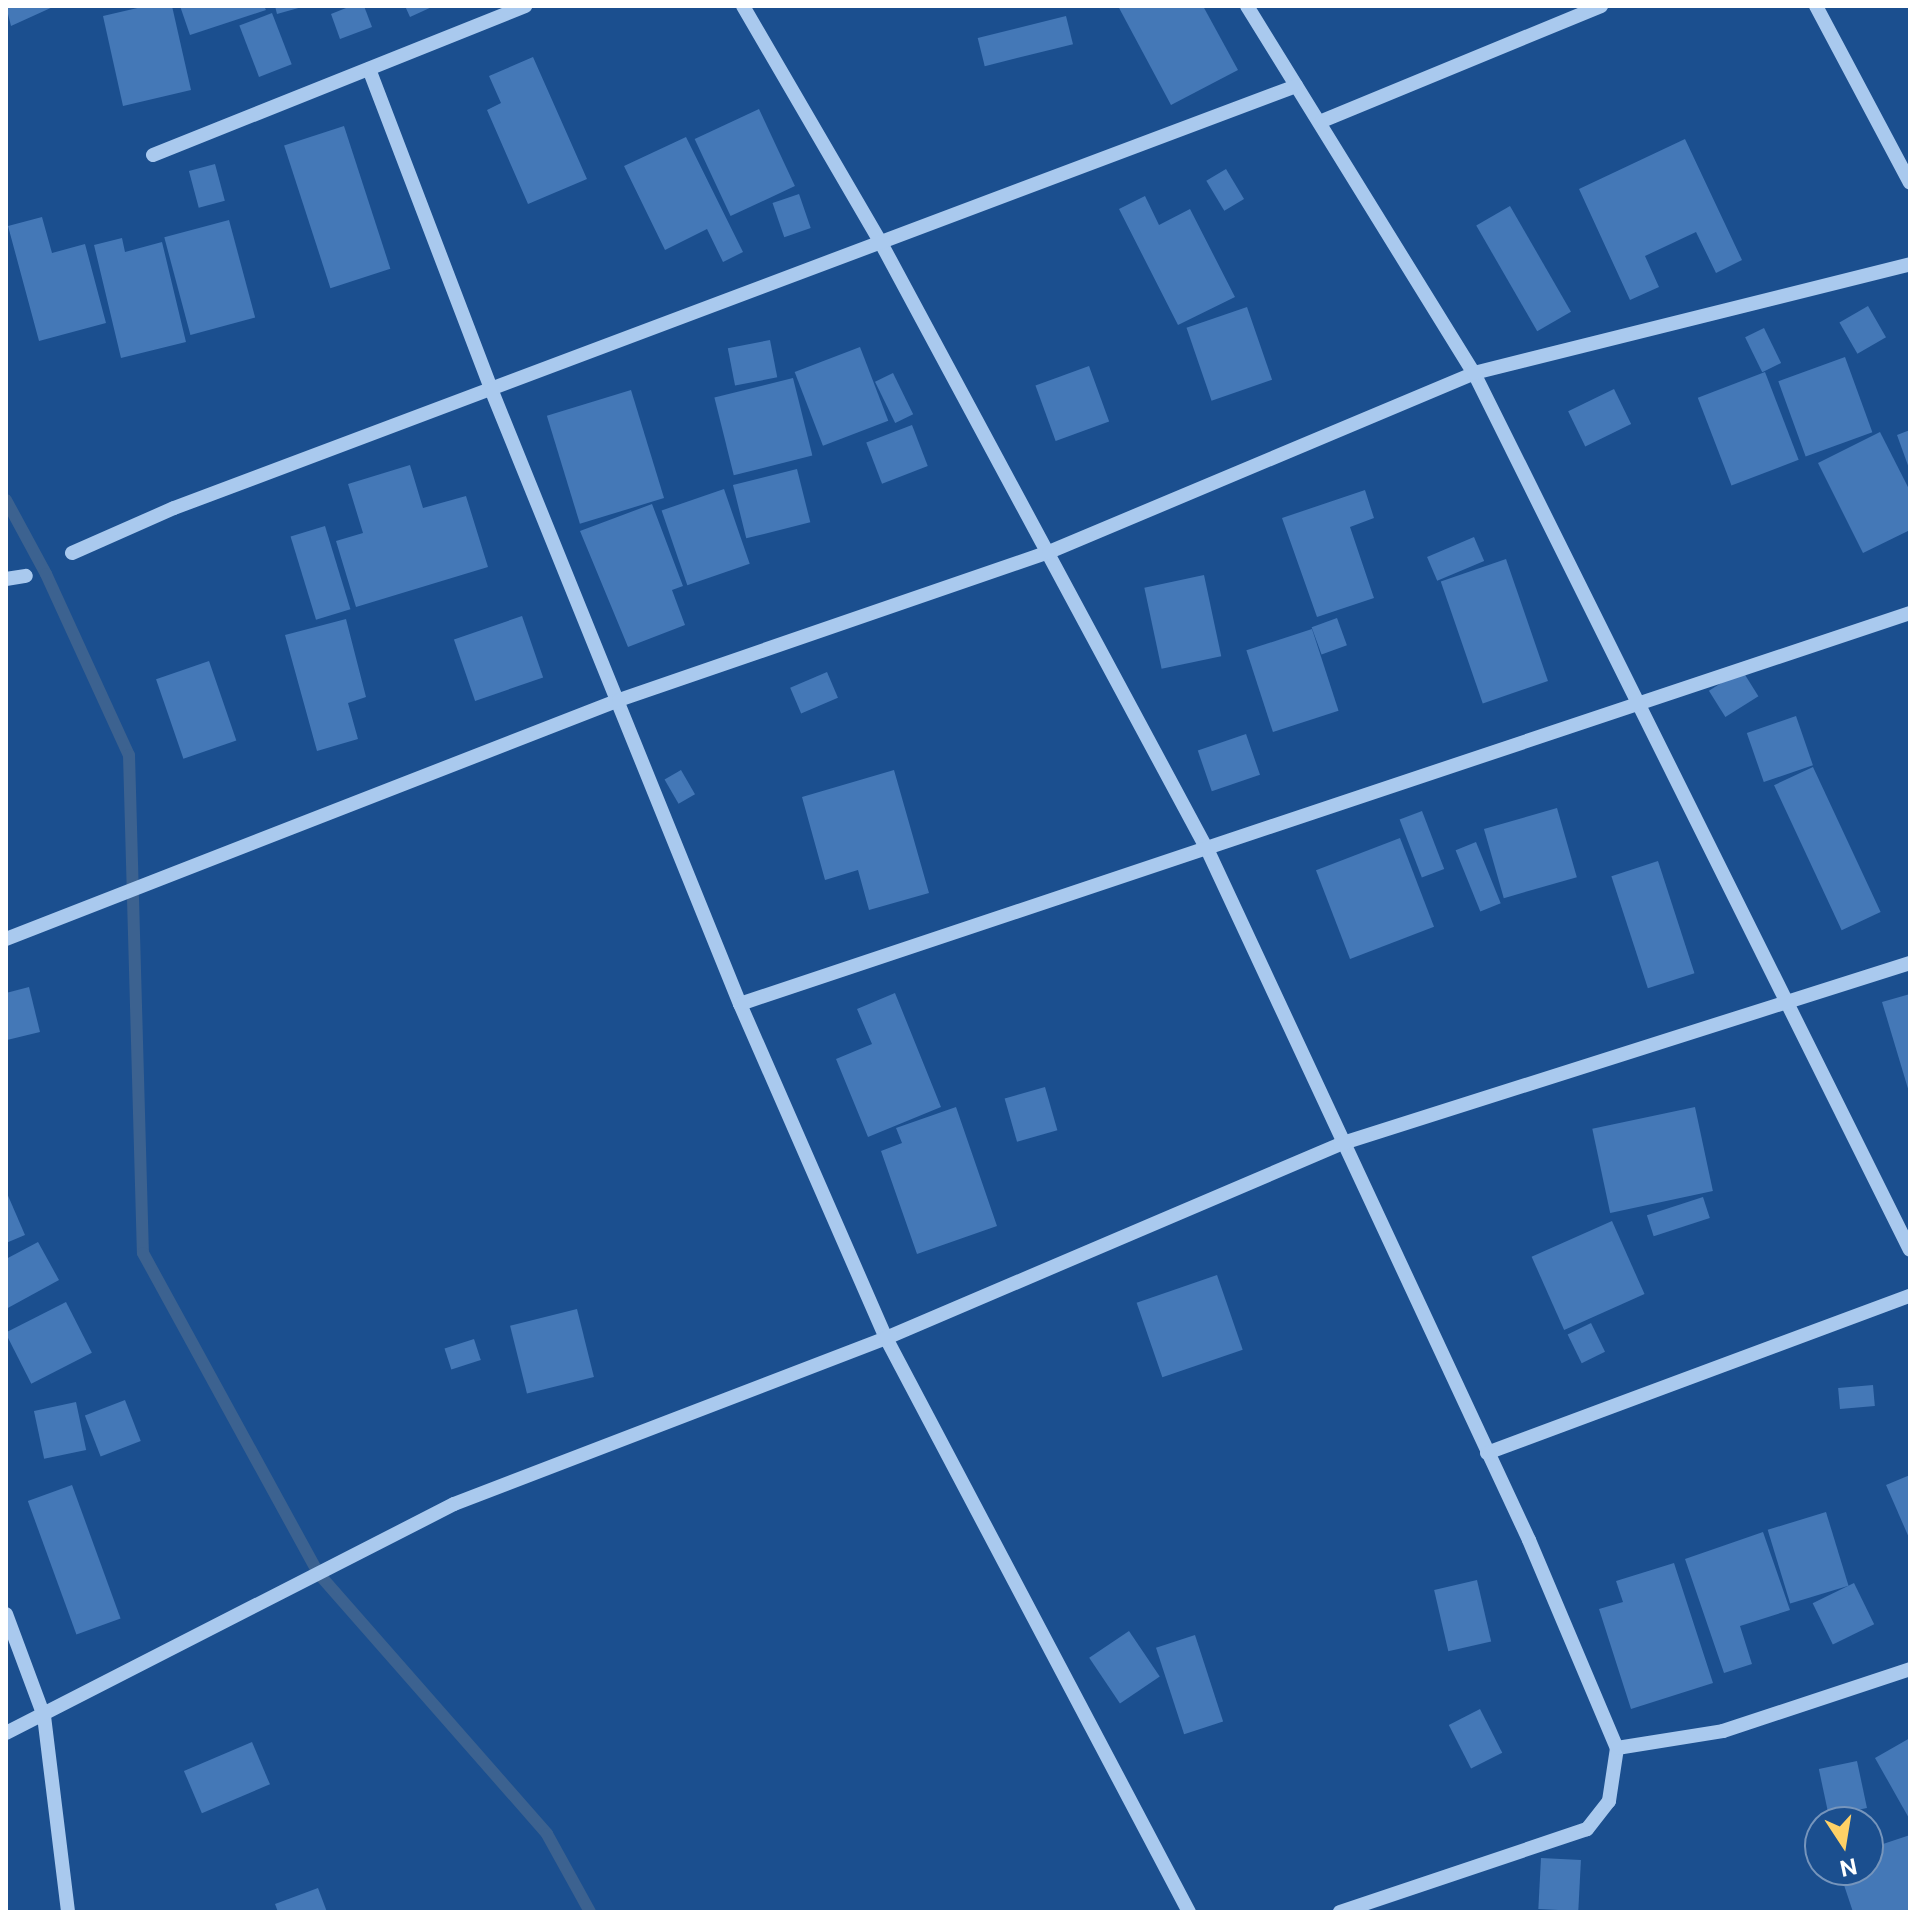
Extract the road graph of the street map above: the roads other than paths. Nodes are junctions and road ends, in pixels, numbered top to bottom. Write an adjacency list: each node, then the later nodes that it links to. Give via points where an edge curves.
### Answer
1 (525, 6): 6 (street)
2 (743, 6): 11 (street)
3 (1247, 6): 7 (street)
4 (1601, 6): 8 (street)
5 (1816, 6): 10 (street)
6 (369, 69): 9 (street); 14 (street)
7 (1296, 86): 8 (street); 11 (street)
8 (1322, 121): 13 (street)
9 (153, 155)
10 (1910, 183)
11 (881, 243): 14 (street); 15 (street)
12 (1910, 264): 13 (street)
13 (1474, 373): 15 (street); 21 (street)
14 (491, 389): 16 (street, via 122,528); 20 (street)
15 (1049, 552): 20 (street); 22 (street)
16 (72, 553)
17 (26, 576): 18 (street)
18 (6, 579)
19 (1910, 613): 21 (street)
20 (619, 700): 23 (street); 26 (street)
21 (1637, 705): 22 (street); 25 (street)
22 (1208, 851): 26 (street); 27 (street)
23 (6, 939)
24 (1910, 963): 25 (street)
25 (1786, 1002): 27 (street); 28 (street)
26 (740, 1004): 30 (street)
27 (1340, 1144): 30 (street); 31 (street)
28 (1910, 1250)
29 (1910, 1296): 31 (street)
30 (886, 1338): 34 (street, via 454,1504); 38 (street)
31 (1487, 1453): 36 (street)
32 (6, 1614): 34 (street)
33 (1910, 1669): 36 (street, via 1723,1731)
34 (44, 1716): 35 (street); 37 (street)
35 (6, 1733)
36 (1617, 1748): 39 (street, via 1609,1801 1587,1829)
37 (68, 1912)
38 (1189, 1912)
39 (1340, 1912)

